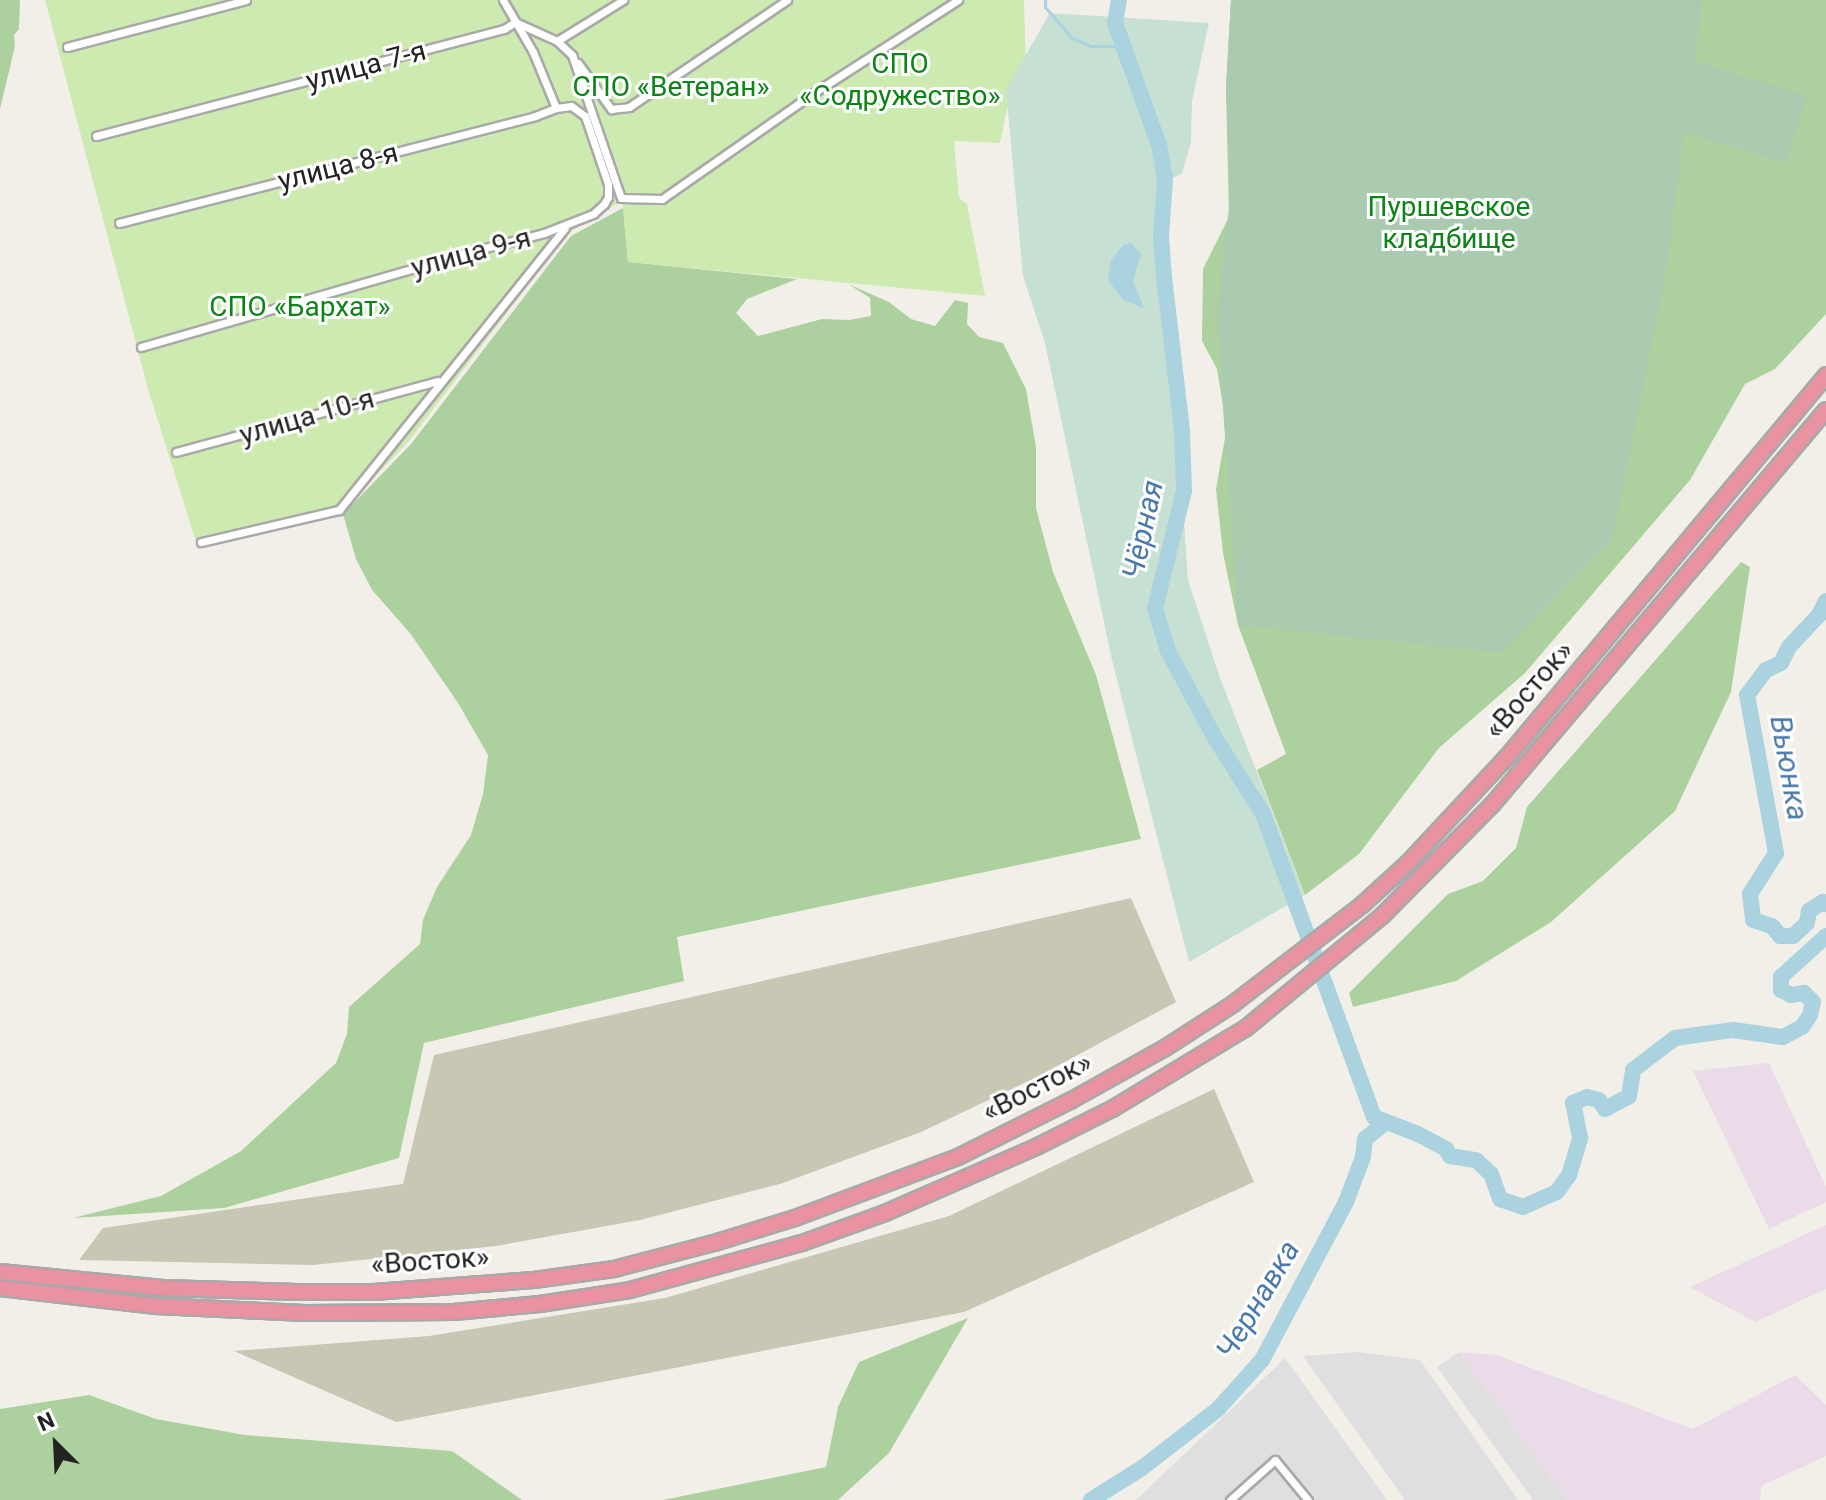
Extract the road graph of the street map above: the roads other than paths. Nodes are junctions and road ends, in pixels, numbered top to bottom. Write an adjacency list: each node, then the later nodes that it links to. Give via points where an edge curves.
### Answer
1 (246, 0): 8 (street)
2 (503, 0): 6 (street)
3 (623, 0): 7 (street)
4 (787, 0): 9 (street, via 629,107 611,109)
5 (958, 0): 9 (street, via 812,94 674,194 648,200 621,198)
6 (515, 22): 7 (street); 10 (street); 11 (street, улица 7-я)
7 (557, 41): 9 (street)
8 (67, 47)
9 (572, 55)
10 (556, 108): 12 (street, улица 8-я); 13 (street, улица 9-я, via 571,106 585,116 608,184 608,197 593,214)
11 (96, 136)
12 (119, 223)
13 (566, 226): 14 (street, улица 9-я); 16 (street)
14 (141, 347)
15 (1826, 375): 20 (highway, «Восток», via 1507,757 1408,863 1282,968 1165,1048 958,1157 795,1218 614,1269 452,1287 328,1292 163,1288)
16 (438, 381): 18 (street, улица 10-я); 19 (street, via 339,510)
17 (1826, 410): 21 (highway, «Восток», via 1492,805 1382,916 1246,1028 1175,1073 961,1182 802,1243 630,1290 540,1304 454,1312 320,1313 156,1306)
18 (176, 452)
19 (201, 542)
20 (0, 1272)
21 (0, 1288)
22 (1230, 1500): 23 (street, via 1275,1460)
23 (1308, 1500)

